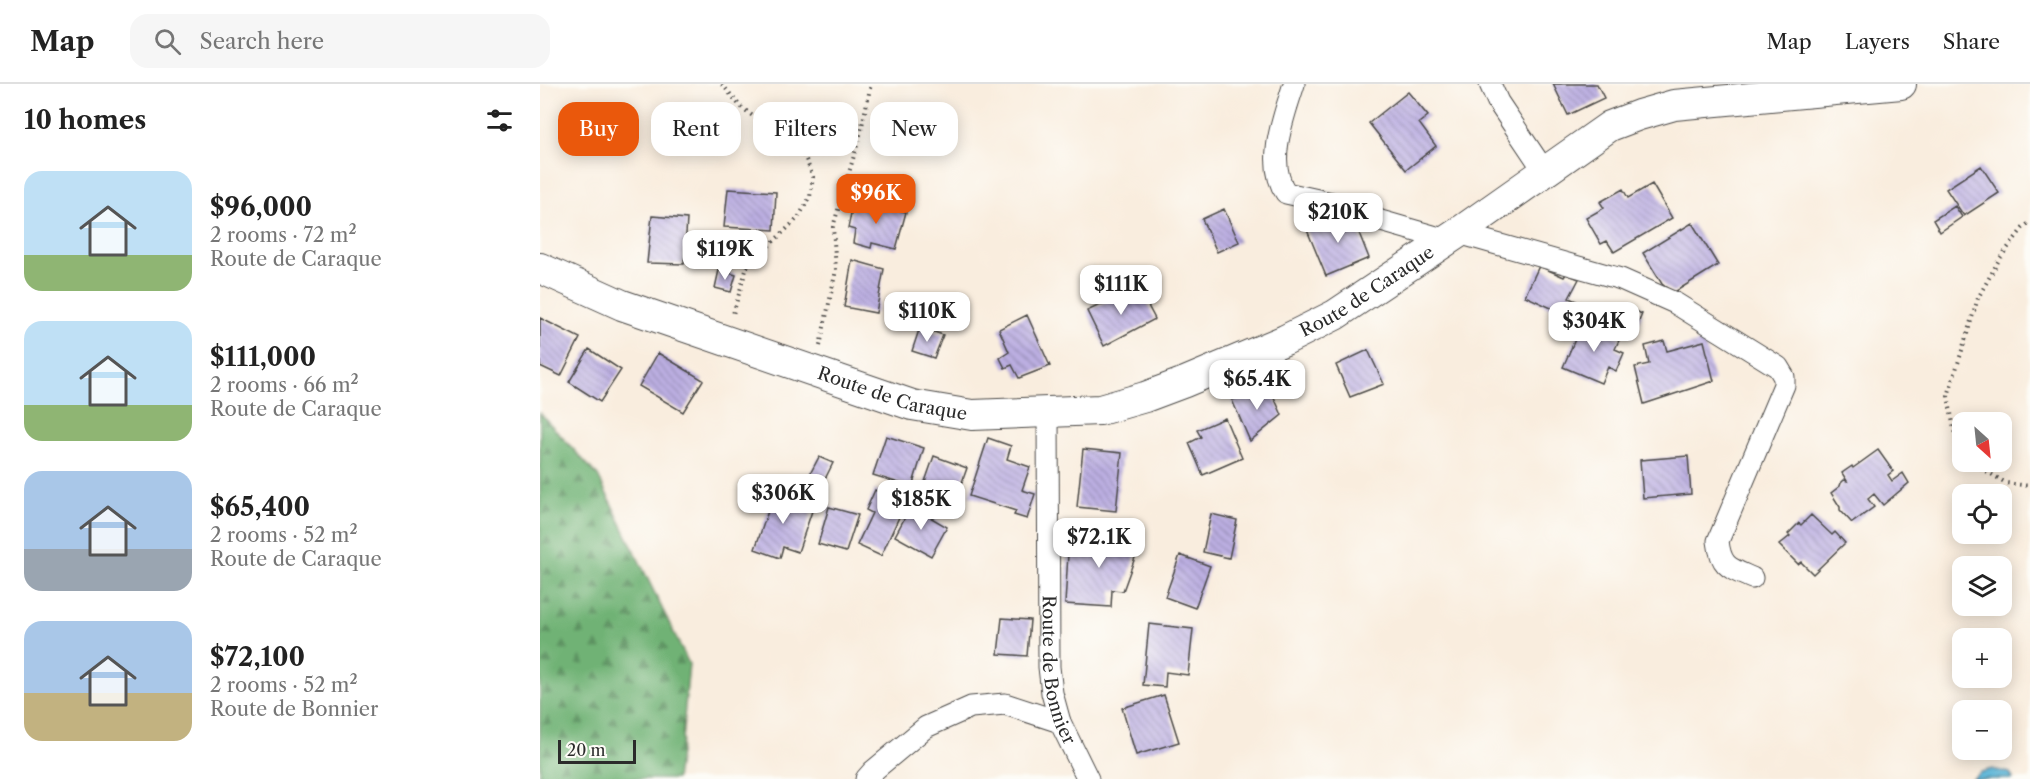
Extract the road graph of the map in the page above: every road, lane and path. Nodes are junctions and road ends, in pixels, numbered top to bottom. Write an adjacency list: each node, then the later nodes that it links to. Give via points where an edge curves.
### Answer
1 (722, 84): 10 (path, via 740,106 805,157 813,177 810,197 798,218 747,267)
2 (871, 84): 11 (path, via 833,227 836,270)
3 (1294, 84): 8 (street, via 1275,161 1279,184 1286,193)
4 (1490, 84): 6 (street)
5 (1901, 84): 6 (street, Route de Caraque, via 1674,105 1610,126)
6 (1545, 172): 8 (street, Route de Caraque)
7 (2030, 222): 13 (path, via 2000,258 1978,298 1948,396)
8 (1453, 237): 12 (street, Route de Caraque, via 1335,315 1285,340 1145,397 1100,410); 16 (street, via 1621,279 1675,303 1779,367 1784,385 1718,541 1720,556 1731,569)
9 (540, 268): 10 (street, Route de Caraque, via 622,304)
10 (725, 340): 11 (street, Route de Caraque)
11 (815, 371): 12 (street, Route de Caraque, via 912,405 972,416)
12 (1048, 411): 17 (street, Route de Bonnier, via 1049,667)
13 (1952, 418)
14 (1988, 472): 15 (path, via 2006,483)
15 (2030, 486)
16 (1752, 578)
17 (1060, 723): 18 (street, via 1005,704 971,707 926,727); 19 (street, Route de Bonnier)
18 (866, 779)
19 (1088, 779)

